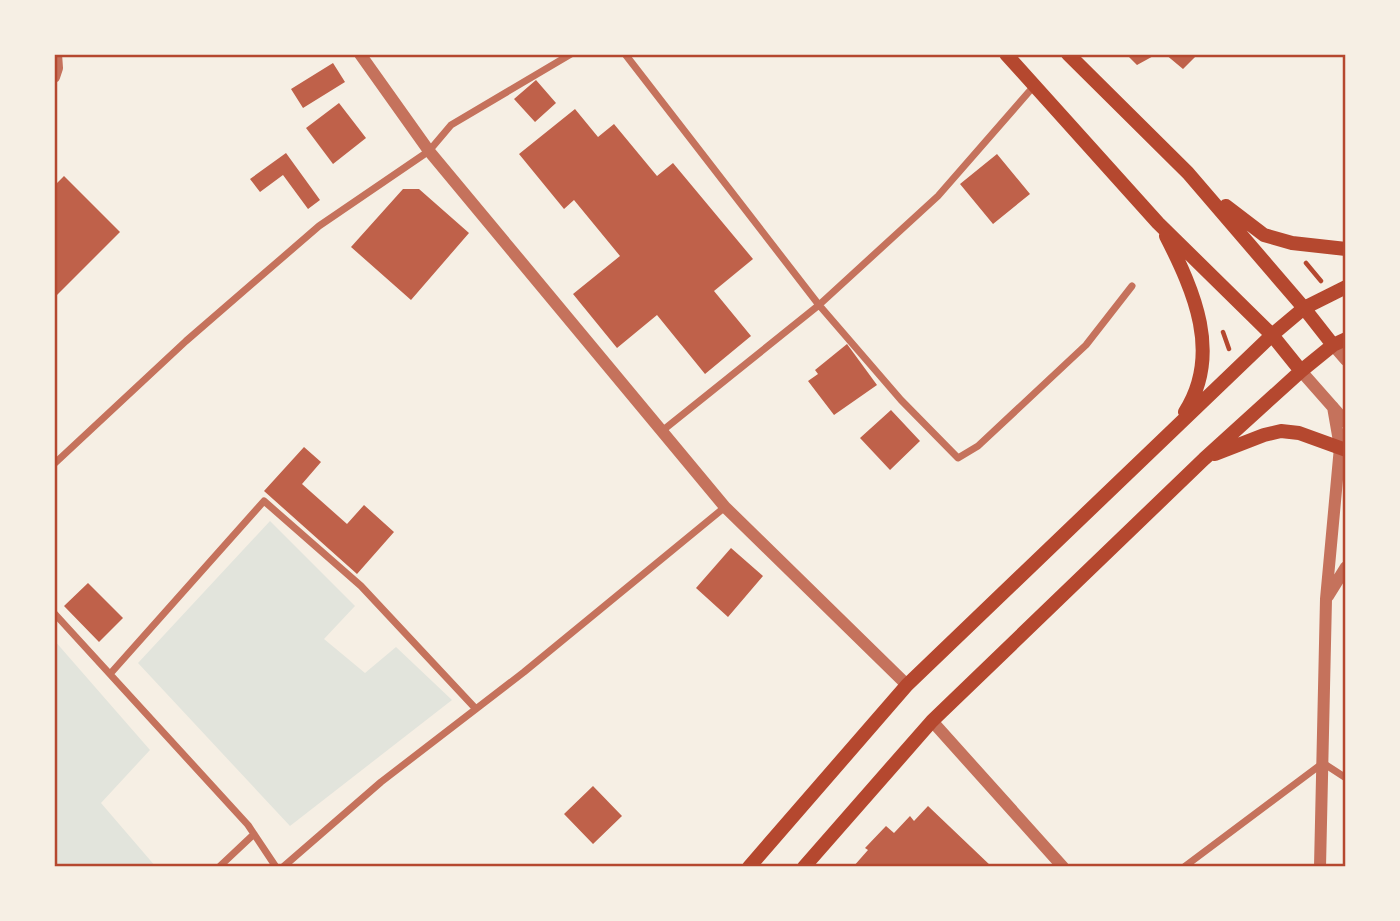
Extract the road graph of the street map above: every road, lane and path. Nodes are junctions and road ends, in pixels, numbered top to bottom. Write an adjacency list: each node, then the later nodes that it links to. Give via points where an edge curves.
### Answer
1 (56, 54): 7 (street)
2 (360, 54): 9 (street)
3 (571, 54): 9 (street, via 451,125)
4 (625, 54): 15 (street)
5 (1006, 54): 8 (main road)
6 (1068, 54): 10 (main road)
7 (54, 77)
8 (1034, 86): 11 (main road); 15 (street, via 938,196)
9 (429, 150): 24 (street); 27 (street, via 319,226)
10 (1188, 173): 12 (main road, via 1264,235 1292,243); 16 (main road)
11 (1158, 223): 17 (main road); 23 (main road, via 1185,275 1203,332 1203,364 1194,398)
12 (1346, 248)
13 (1132, 286): 15 (street, via 1086,345 978,446 958,458)
14 (1346, 287): 16 (main road)
15 (820, 305): 24 (street)
16 (1304, 308): 17 (main road); 18 (main road)
17 (1272, 335): 20 (main road); 23 (main road)
18 (1339, 342): 19 (street); 20 (main road)
19 (1346, 360)
20 (1301, 371): 21 (street); 26 (main road)
21 (1333, 407): 22 (street); 25 (street)
22 (1346, 422)
23 (1176, 426): 33 (main road)
24 (662, 431): 28 (street)
25 (1343, 448): 26 (main road, via 1280,431); 30 (street)
26 (1204, 459): 35 (main road)
27 (54, 464)
28 (725, 507): 33 (street); 34 (street)
29 (1346, 567): 30 (street)
30 (1326, 599): 36 (street)
31 (54, 613): 32 (street)
32 (110, 674): 34 (street, via 264,501 360,586); 38 (street)
33 (907, 685): 42 (main road)
34 (476, 709): 41 (street, via 381,782)
35 (932, 721): 43 (main road); 44 (street)
36 (1323, 763): 37 (street); 45 (street); 46 (street)
37 (1346, 778)
38 (254, 834): 39 (street); 40 (street)
39 (219, 867)
40 (276, 867)
41 (283, 867)
42 (749, 867)
43 (804, 867)
44 (1063, 867)
45 (1184, 867)
46 (1320, 867)

